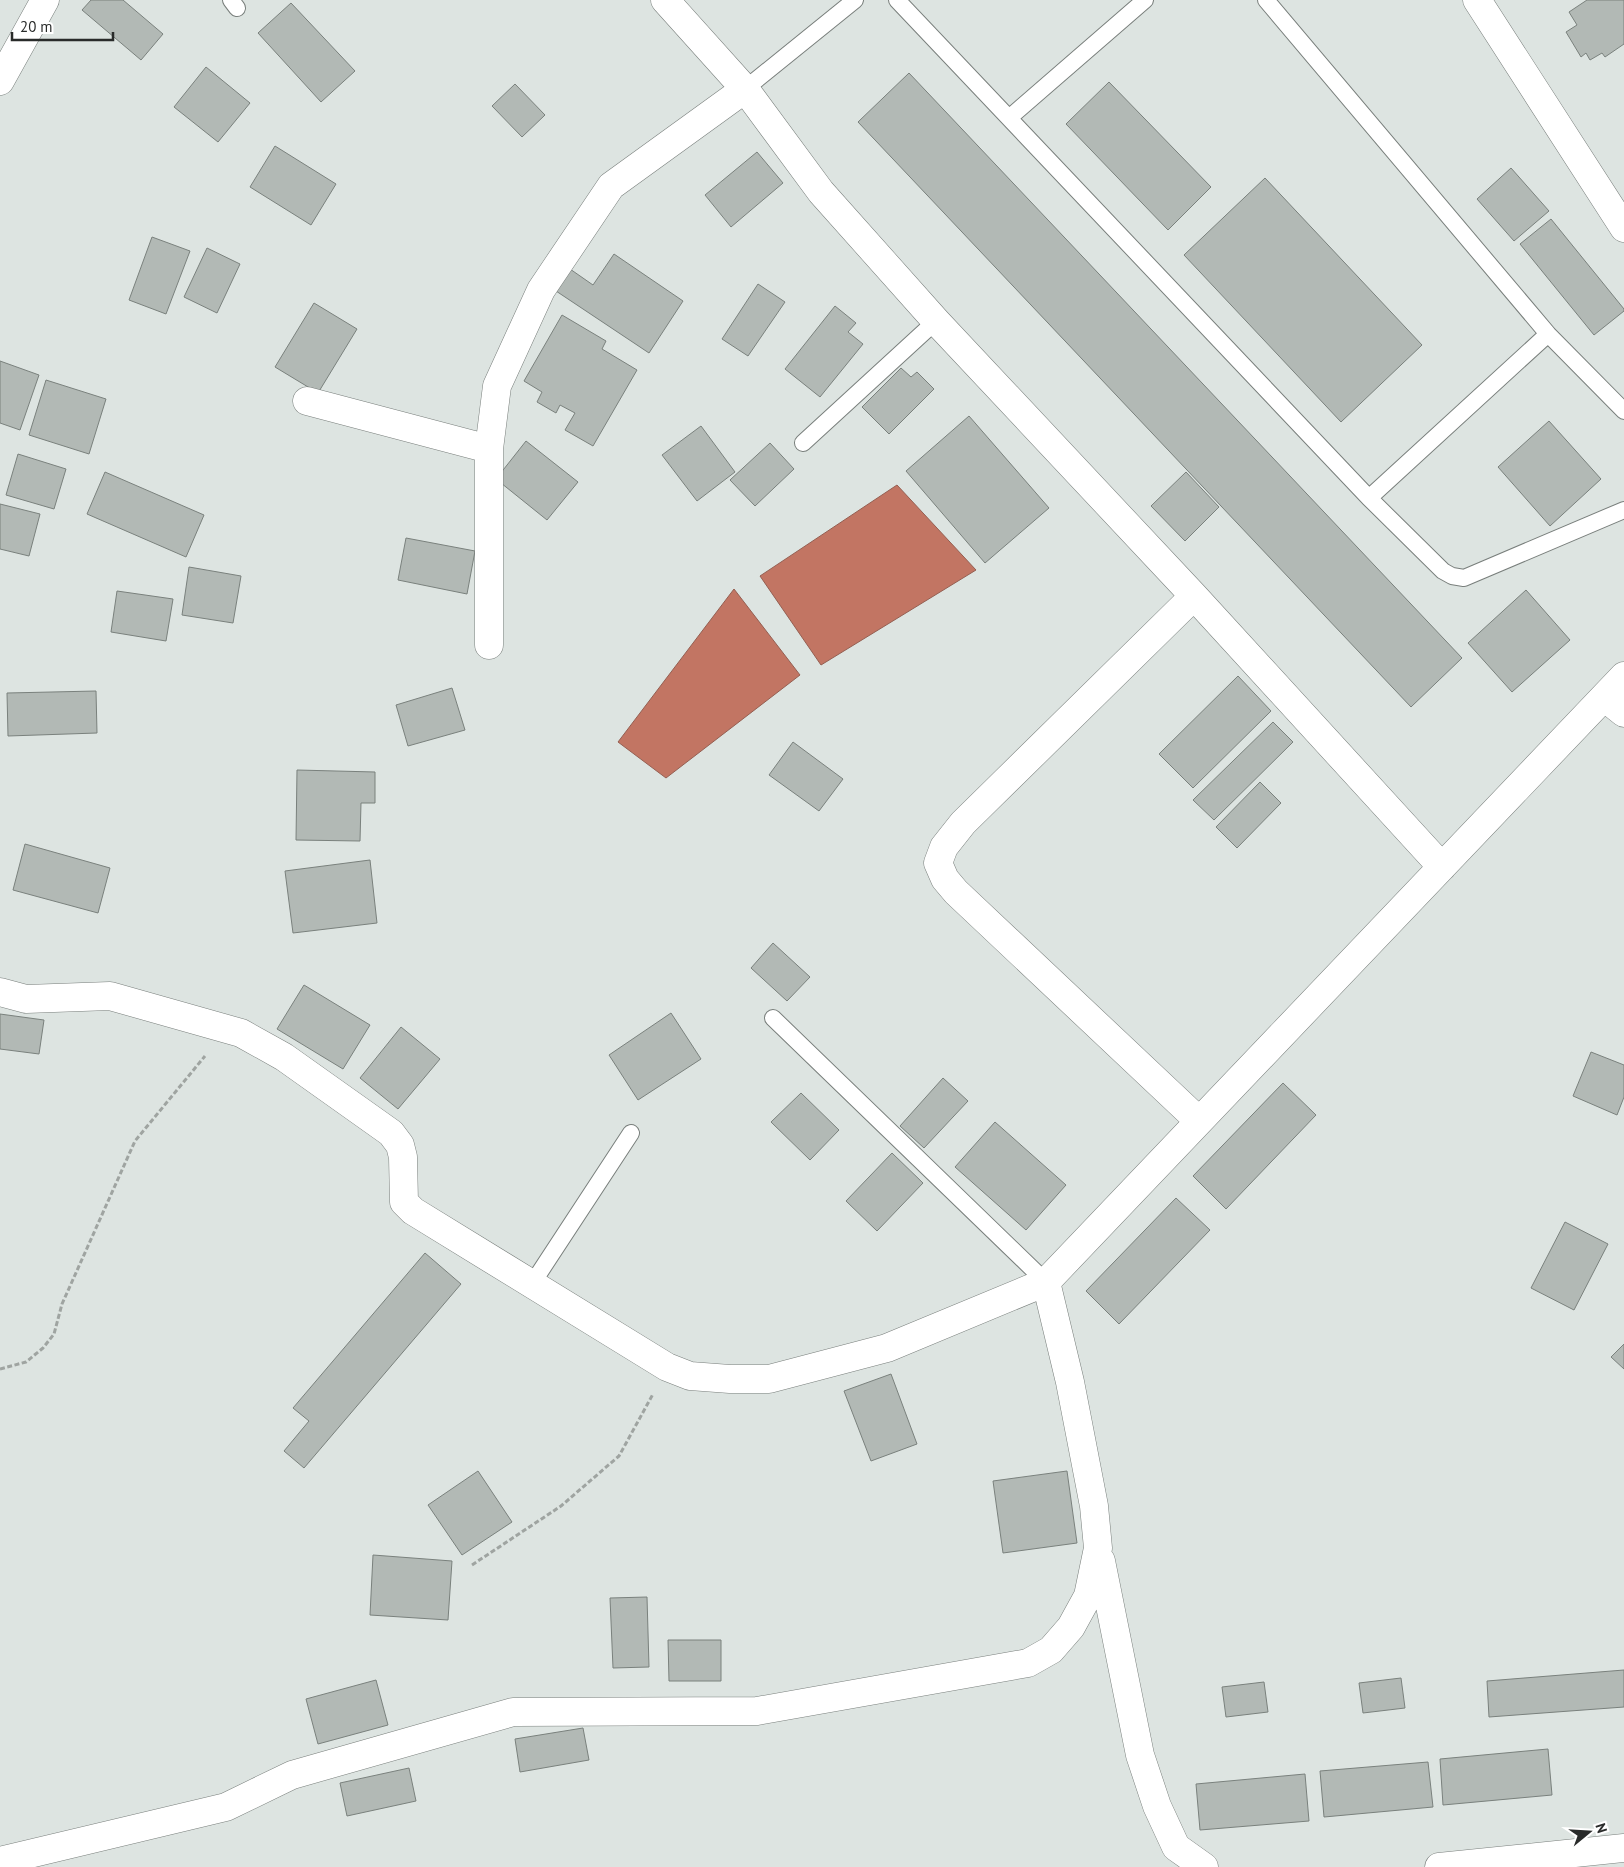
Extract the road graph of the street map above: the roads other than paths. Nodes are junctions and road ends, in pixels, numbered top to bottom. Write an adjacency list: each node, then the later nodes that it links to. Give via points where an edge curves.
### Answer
1 (46, 0): 8 (street)
2 (665, 0): 9 (street)
3 (855, 0): 9 (lane)
4 (897, 0): 10 (lane)
5 (1145, 0): 10 (lane)
6 (1266, 0): 13 (lane)
7 (1477, 0): 11 (street)
8 (0, 81)
9 (744, 89): 12 (street, via 822,192); 17 (street, via 611,186 541,290 497,386)
10 (1009, 118): 18 (lane)
11 (1624, 228)
12 (936, 321): 16 (lane); 20 (street)
13 (1548, 334): 15 (lane); 18 (lane)
14 (307, 401): 17 (street)
15 (1624, 411)
16 (803, 443)
17 (489, 449): 21 (street)
18 (1369, 498): 19 (lane, via 1443,571 1464,578)
19 (1624, 510)
20 (1194, 596): 24 (street); 27 (street, via 964,823 944,847 938,863 945,880 956,892)
21 (489, 645)
22 (1624, 676): 23 (street)
23 (1614, 705): 24 (street)
24 (1442, 867): 27 (street)
25 (0, 992): 30 (street, via 26,1000 110,996 241,1033 284,1057 391,1134 400,1145 403,1157 404,1202 414,1211)
26 (773, 1018): 29 (lane)
27 (1199, 1121): 29 (street)
28 (630, 1133): 30 (lane)
29 (1046, 1282): 30 (street, via 886,1348 769,1379 690,1376 667,1367); 31 (street, via 1074,1401 1094,1506)
30 (532, 1284)
31 (1098, 1548): 32 (street, via 1140,1755); 34 (street, via 1088,1596 1071,1627 1051,1650 1028,1663 757,1711 513,1712 292,1774 226,1807)
32 (1157, 1806): 35 (street); 36 (street, via 1176,1847)
33 (1624, 1848): 37 (street)
34 (0, 1861)
35 (1170, 1867)
36 (1204, 1867)
37 (1439, 1867)

